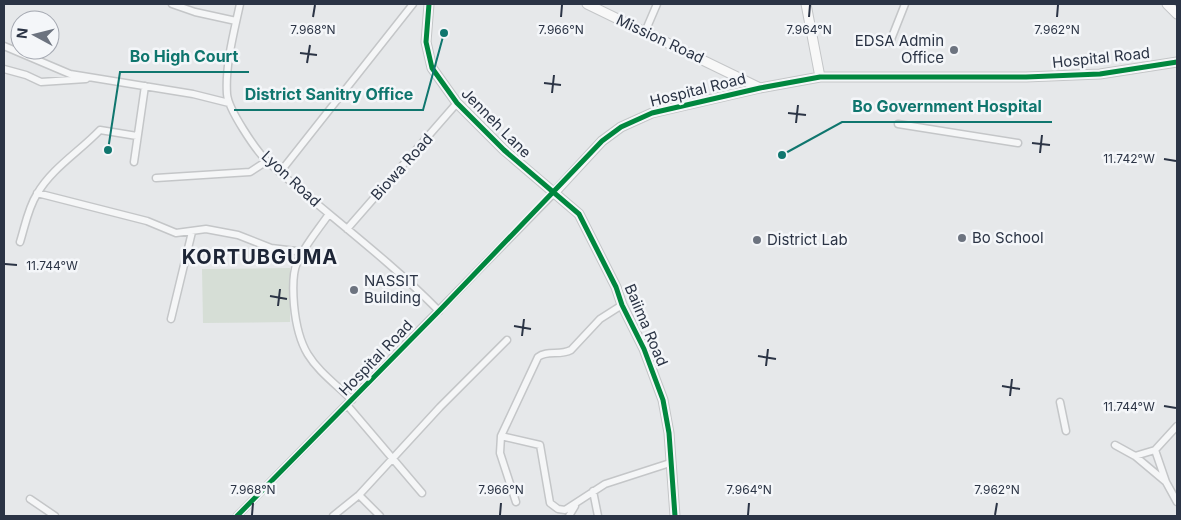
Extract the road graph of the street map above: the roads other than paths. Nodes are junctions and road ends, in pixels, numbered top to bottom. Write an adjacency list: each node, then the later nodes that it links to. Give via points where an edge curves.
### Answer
1 (172, 4): 11 (street)
2 (240, 4): 11 (street)
3 (413, 4): 28 (street)
4 (429, 4): 22 (street, Jenneh Lane, via 427,52 432,68)
5 (587, 4): 12 (street, Mission Road)
6 (657, 4): 12 (street)
7 (806, 4): 17 (street)
8 (905, 4): 13 (street)
9 (1167, 4): 10 (street)
10 (1177, 14)
11 (236, 21): 21 (street, via 230,55)
12 (645, 32): 20 (street, Mission Road)
13 (890, 42)
14 (4, 46): 18 (street, via 70,74)
15 (1177, 62): 17 (street, Hospital Road, via 1100,74)
16 (4, 69): 18 (street, via 41,82)
17 (820, 77): 20 (street, Hospital Road)
18 (95, 78): 19 (street)
19 (145, 86): 21 (street); 24 (street)
20 (760, 88): 31 (street, Hospital Road, via 652,114 621,128 602,142)
21 (229, 103): 26 (street, Lyon Road)
22 (457, 103): 31 (street, Jenneh Lane); 33 (street, Biowa Road)
23 (898, 124): 25 (street)
24 (137, 136): 27 (street); 30 (street, via 100,130 60,166)
25 (1018, 143)
26 (267, 161): 28 (street, Lyon Road); 29 (street, via 250,172)
27 (134, 162)
28 (281, 171): 32 (street, Lyon Road)
29 (156, 178)
30 (37, 193): 34 (street, via 147,220 176,233); 35 (street)
31 (553, 194): 37 (street, Baiima Road, via 579,214); 38 (street, Hospital Road)
32 (329, 214): 33 (street, Lyon Road); 36 (street)
33 (347, 229): 38 (street, Lyon Road, via 412,284)
34 (192, 232): 36 (street, via 206,229 238,235 272,248); 39 (street)
35 (20, 242)
36 (304, 252): 42 (street, via 296,264 293,294 296,326 303,349)
37 (622, 305): 45 (street, via 600,319 571,350 538,357); 50 (street, Baiima Road, via 644,349 663,400)
38 (439, 312): 42 (street, Hospital Road)
39 (171, 319)
40 (507, 340): 49 (street)
41 (1060, 402): 44 (street)
42 (350, 403): 49 (street); 60 (street, Hospital Road)
43 (1177, 426): 47 (street)
44 (1066, 432)
45 (501, 436): 56 (street, via 500,453); 58 (street, via 540,445 550,503 565,510)
46 (1115, 445): 48 (street)
47 (1155, 450): 48 (street); 51 (street)
48 (1135, 456): 51 (street)
49 (393, 459): 53 (street); 54 (street)
50 (670, 463): 52 (street); 65 (street, Baiima Road)
51 (1166, 482): 57 (street)
52 (593, 491): 58 (street); 64 (street)
53 (422, 493)
54 (359, 495): 61 (street); 62 (street)
55 (30, 499): 59 (street)
56 (516, 502)
57 (1177, 502)
58 (576, 505): 63 (street)
59 (55, 516)
60 (237, 516)
61 (333, 516)
62 (380, 516)
63 (569, 516)
64 (598, 516)
65 (675, 516)

